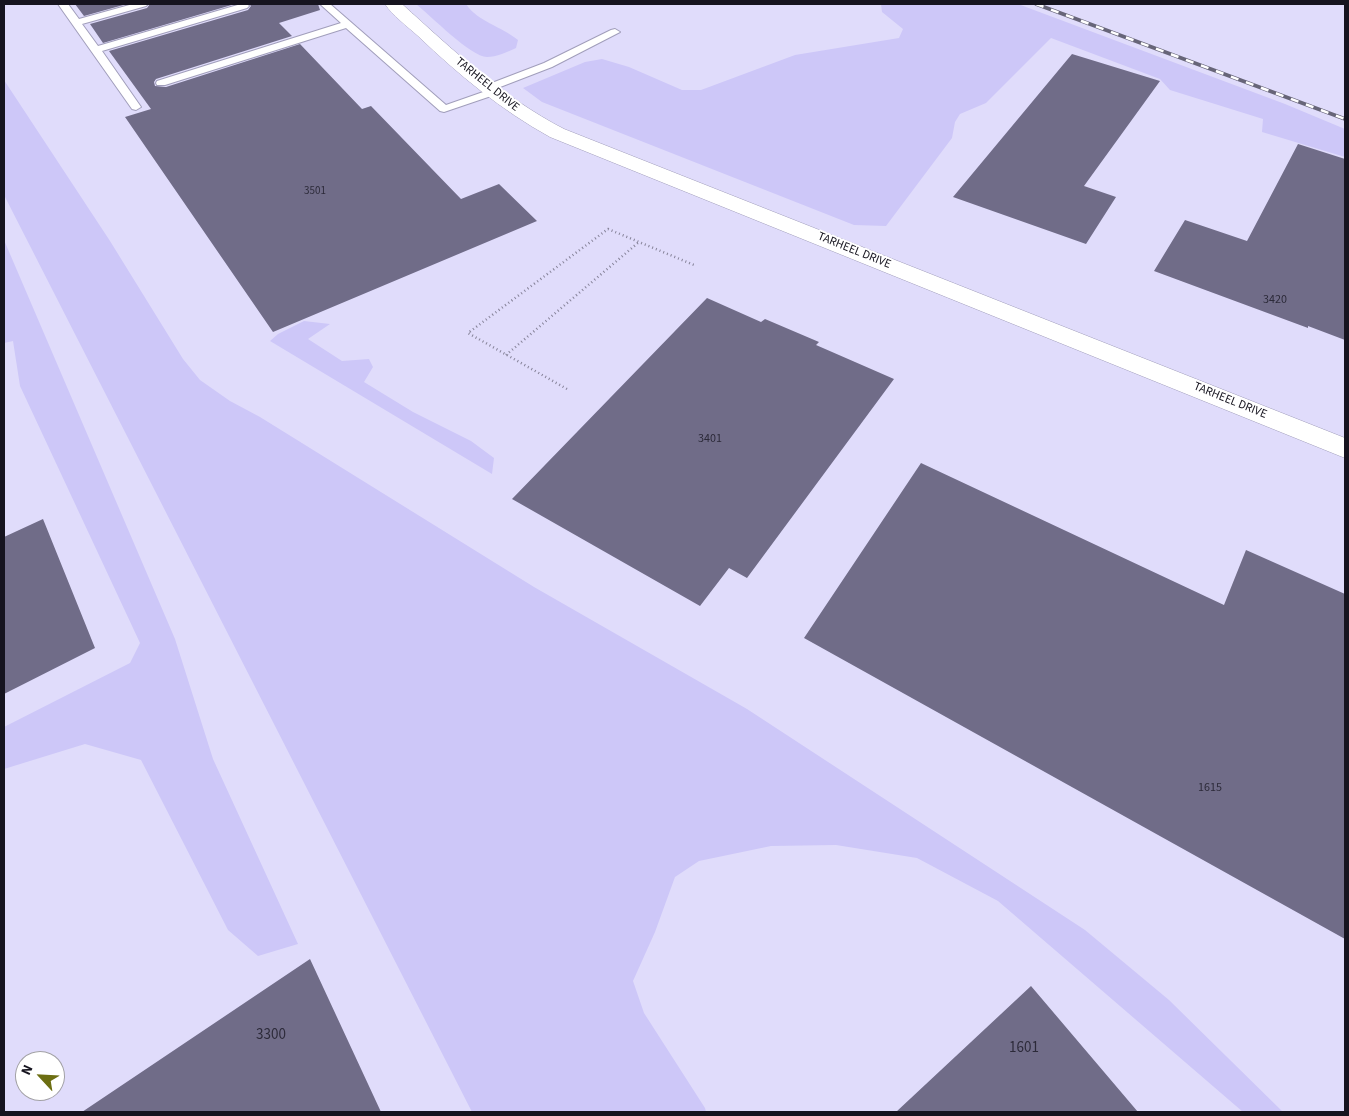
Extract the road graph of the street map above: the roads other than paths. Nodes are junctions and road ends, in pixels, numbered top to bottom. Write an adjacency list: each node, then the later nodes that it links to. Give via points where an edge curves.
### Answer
1 (63, 4): 6 (lane)
2 (143, 4): 6 (lane)
3 (325, 4): 7 (lane)
4 (393, 4): 11 (street, TARHEEL DRIVE)
5 (244, 6): 9 (lane)
6 (77, 23): 9 (lane)
7 (348, 24): 10 (lane); 11 (lane, via 444,109)
8 (615, 32): 11 (lane)
9 (96, 50): 12 (lane)
10 (162, 83)
11 (490, 90): 13 (street, TARHEEL DRIVE, via 531,121 558,133)
12 (136, 107)
13 (1345, 448)

